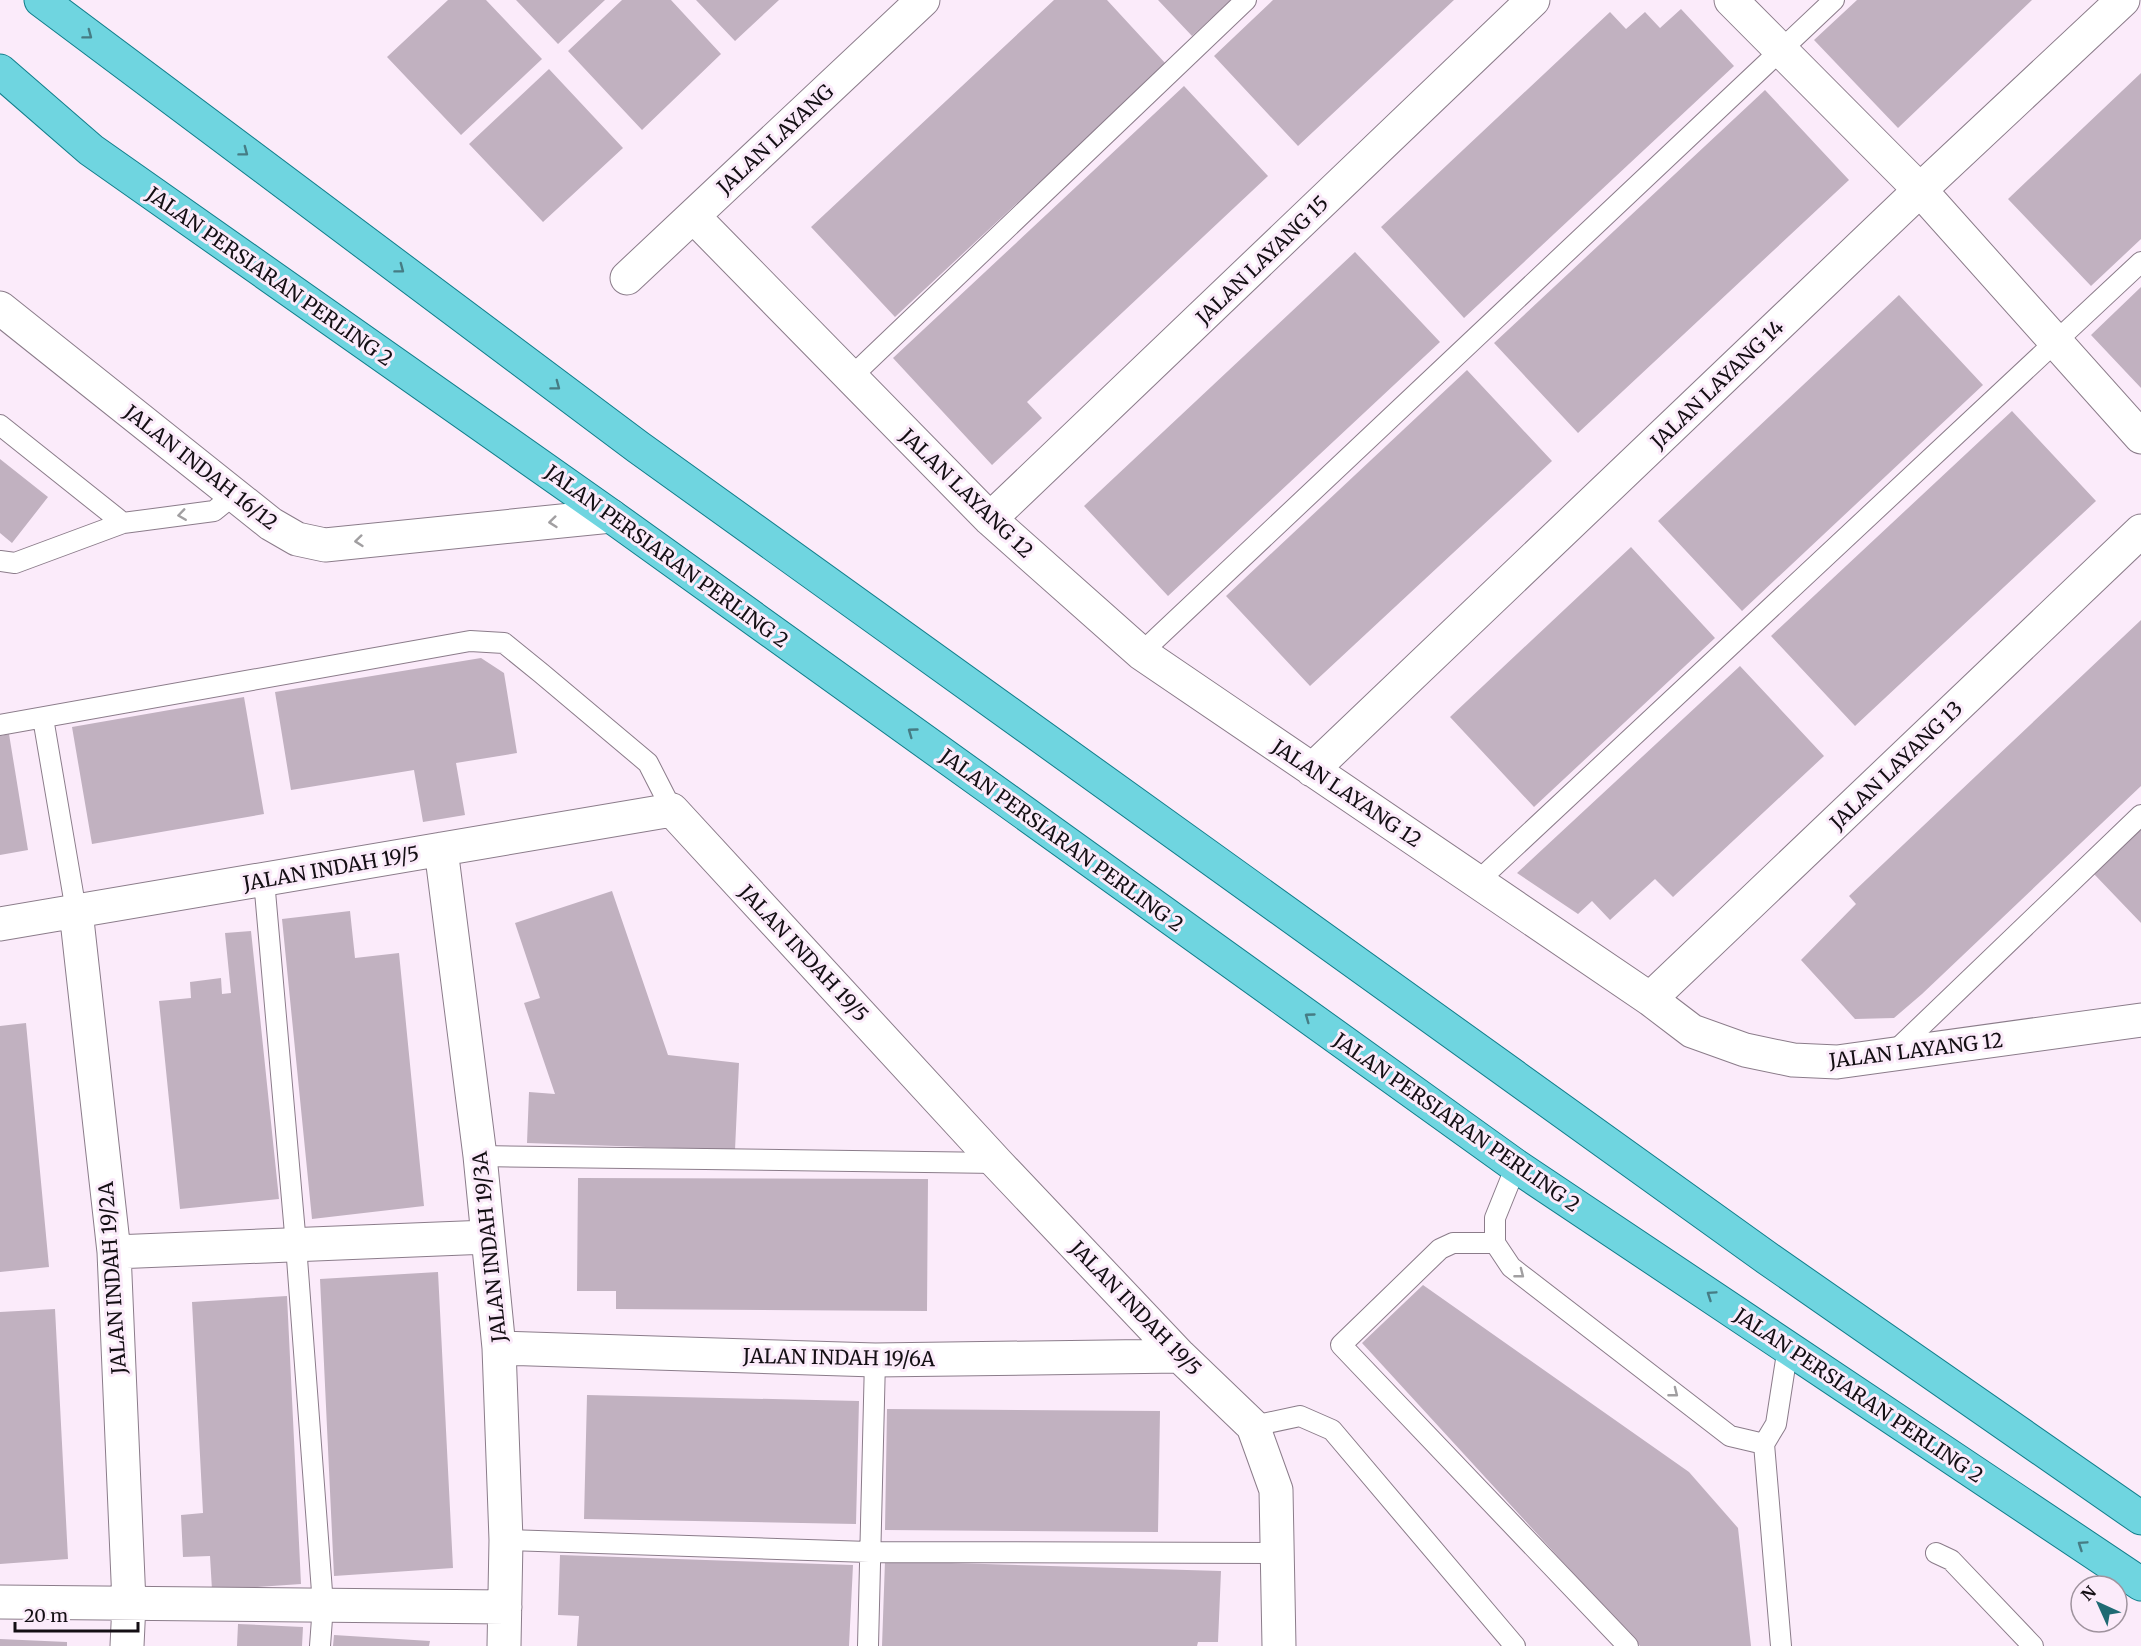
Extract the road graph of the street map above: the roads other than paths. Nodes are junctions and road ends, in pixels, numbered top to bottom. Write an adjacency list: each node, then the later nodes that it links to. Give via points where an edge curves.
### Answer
1 (41, 0): 51 (main road, one-way to 51, via 638,447 1767,1258)
2 (923, 0): 11 (street, JALAN LAYANG)
3 (1246, 0): 16 (lane)
4 (1533, 0): 21 (street, JALAN LAYANG 15)
5 (1731, 0): 8 (street)
6 (1834, 0): 8 (lane)
7 (2123, 0): 10 (street, JALAN LAYANG 14)
8 (1780, 51): 10 (street); 25 (lane)
9 (0, 71): 20 (main road, JALAN PERSIARAN PERLING 2, via 91,150)
10 (1920, 190): 15 (street); 28 (street, JALAN LAYANG 14)
11 (693, 216): 13 (street, JALAN LAYANG); 16 (street, JALAN LAYANG 12)
12 (2141, 262): 15 (lane)
13 (627, 278)
14 (0, 308): 19 (street, JALAN INDAH 16/12)
15 (2055, 343): 18 (street); 33 (lane)
16 (850, 378): 21 (street, JALAN LAYANG 12)
17 (0, 425): 22 (lane)
18 (2141, 437)
19 (235, 494): 20 (street, JALAN INDAH 16/12, one-way to 19, via 325,545 288,534); 22 (lane, one-way to 22, via 214,511)
20 (611, 516): 41 (main road, JALAN PERSIARAN PERLING 2, one-way to 20)
21 (990, 519): 25 (street, JALAN LAYANG 12)
22 (123, 523): 24 (lane, via 15,563)
23 (2141, 531): 36 (street, JALAN LAYANG 13)
24 (0, 561)
25 (1141, 653): 28 (street, JALAN LAYANG 12)
26 (43, 718): 27 (lane); 29 (lane, via 470,641 504,643 648,763); 34 (lane)
27 (0, 724)
28 (1312, 770): 33 (street, JALAN LAYANG 12)
29 (672, 810): 31 (street, JALAN INDAH 19/5); 40 (street, JALAN INDAH 19/5)
30 (2141, 815): 38 (lane)
31 (441, 849): 32 (street, JALAN INDAH 19/5); 39 (street, JALAN INDAH 19/3A)
32 (264, 880): 34 (street, JALAN INDAH 19/5); 44 (lane)
33 (1478, 882): 36 (street, JALAN LAYANG 12)
34 (76, 911): 35 (street, JALAN INDAH 19/5); 45 (street, JALAN INDAH 19/2A)
35 (0, 924)
36 (1650, 999): 38 (street, JALAN LAYANG 12, via 1692,1031 1745,1050 1793,1060 1837,1062)
37 (2141, 1020): 38 (street, JALAN LAYANG 12)
38 (1890, 1055)
39 (480, 1156): 40 (lane); 42 (street, JALAN INDAH 19/3A)
40 (997, 1162): 48 (street, JALAN INDAH 19/5)
41 (1516, 1166): 43 (lane, via 1495,1218); 46 (main road, JALAN PERSIARAN PERLING 2, one-way to 41)
42 (488, 1237): 44 (street); 47 (street, JALAN INDAH 19/3A)
43 (1495, 1243): 52 (lane, one-way to 52, via 1511,1267 1730,1436); 70 (lane, via 1453,1243 1440,1250 1341,1345)
44 (296, 1245): 45 (street); 62 (lane)
45 (114, 1252): 61 (street, JALAN INDAH 19/2A)
46 (1788, 1347): 52 (lane, via 1776,1424); 59 (main road, JALAN PERSIARAN PERLING 2, one-way to 46)
47 (499, 1348): 49 (street, JALAN INDAH 19/6A); 55 (street, JALAN INDAH 19/3A)
48 (1180, 1356): 49 (street, JALAN INDAH 19/6A); 50 (street, JALAN INDAH 19/5)
49 (875, 1360): 56 (lane)
50 (1252, 1426): 57 (street, JALAN INDAH 19/5, via 1276,1490); 69 (lane, via 1300,1416 1332,1430)
51 (2018, 1433): 53 (main road); 54 (main road)
52 (1764, 1444): 71 (lane)
53 (2141, 1497)
54 (2141, 1518)
55 (506, 1540): 56 (lane); 63 (street, JALAN INDAH 19/3A)
56 (869, 1552): 57 (lane); 67 (lane)
57 (1275, 1553): 68 (street, JALAN INDAH 19/5)
58 (1936, 1554): 72 (lane, via 1951,1560)
59 (2138, 1582)
60 (0, 1602): 61 (street)
61 (129, 1603): 62 (street); 64 (street, JALAN INDAH 19/2A)
62 (323, 1605): 63 (street); 65 (lane)
63 (505, 1607): 66 (street, JALAN INDAH 19/3A)
64 (127, 1646)
65 (320, 1646)
66 (504, 1646)
67 (868, 1646)
68 (1279, 1646)
69 (1515, 1646)
70 (1628, 1646)
71 (1781, 1646)
72 (2033, 1646)

